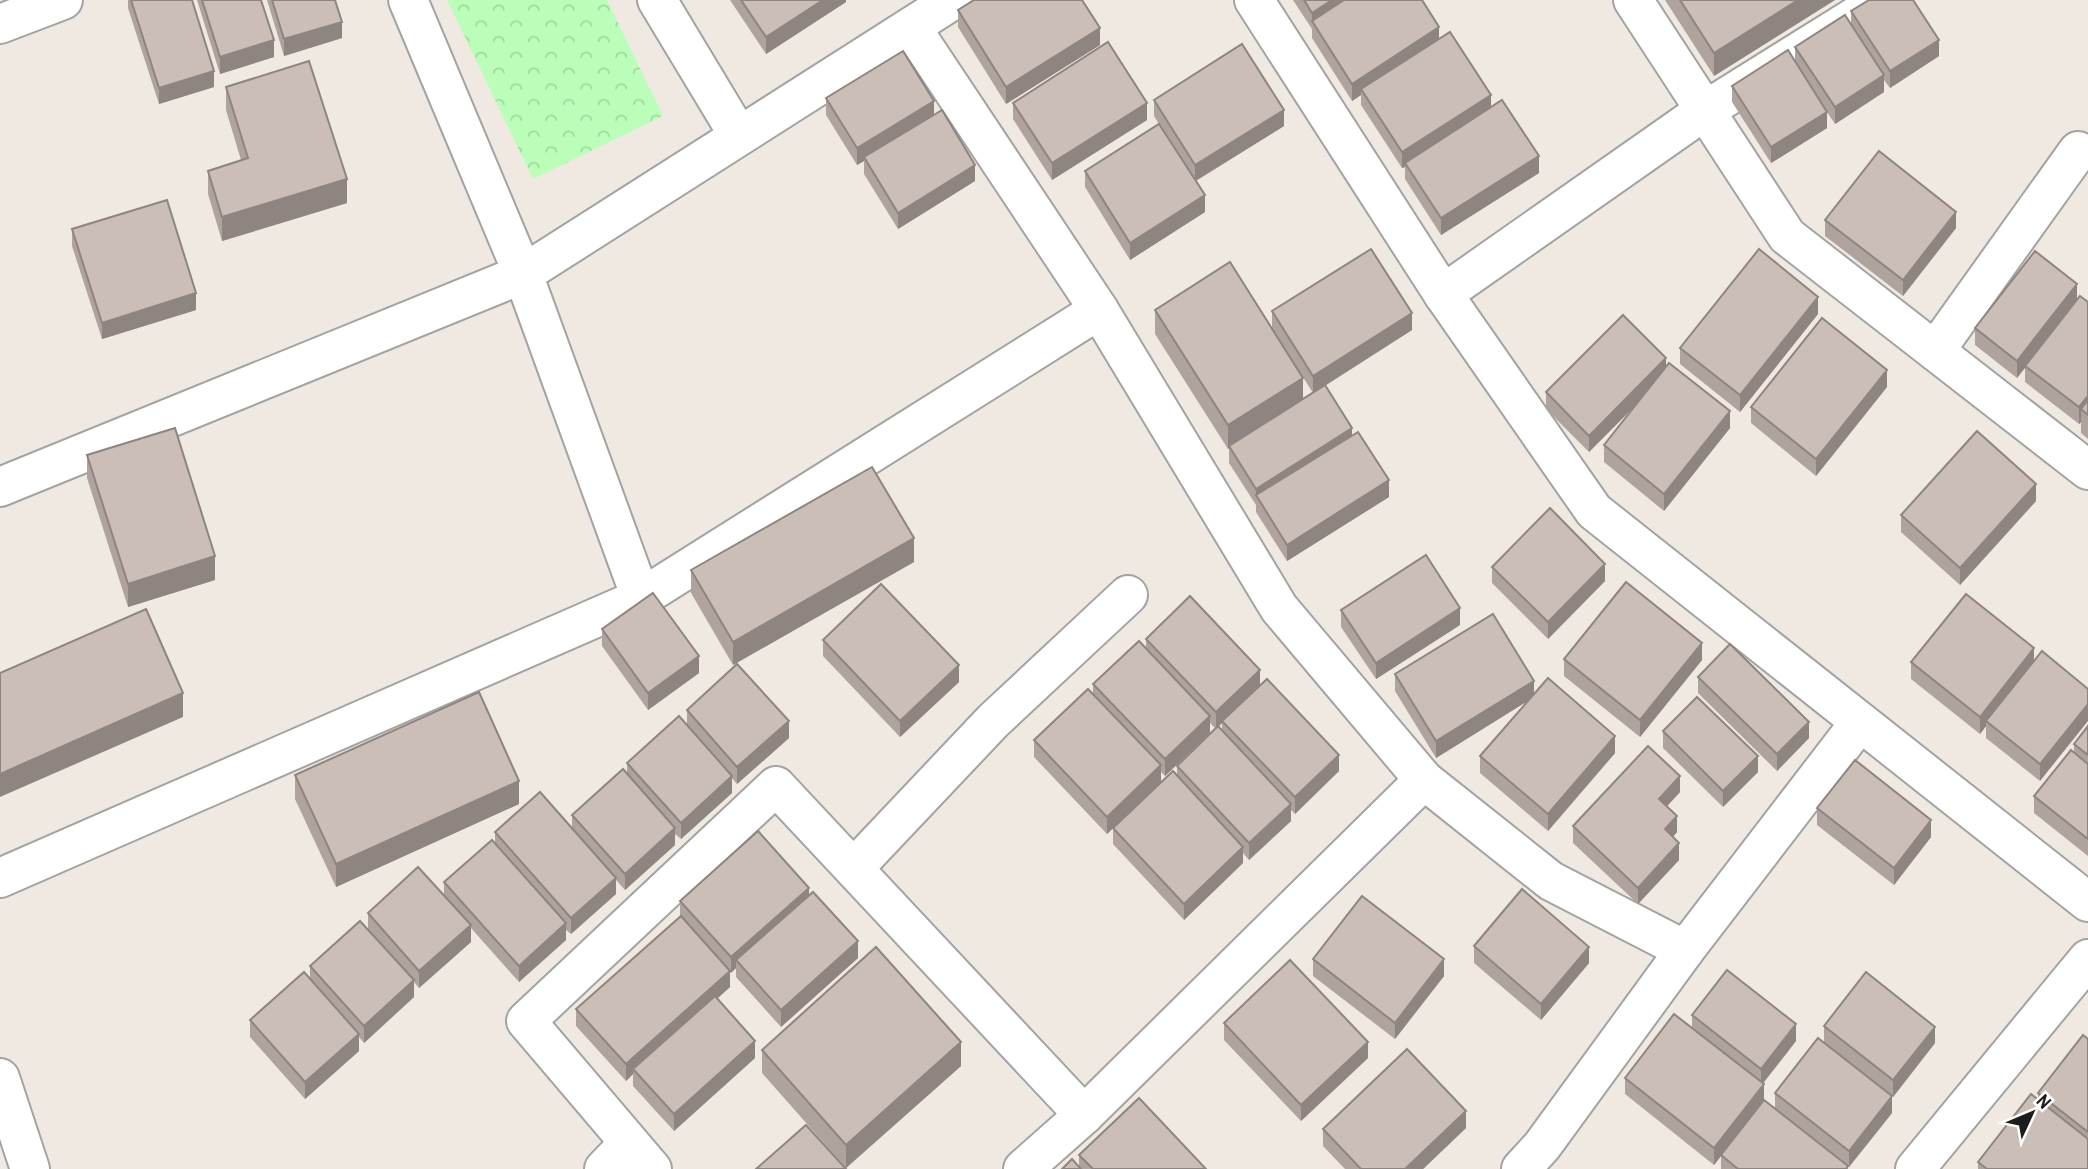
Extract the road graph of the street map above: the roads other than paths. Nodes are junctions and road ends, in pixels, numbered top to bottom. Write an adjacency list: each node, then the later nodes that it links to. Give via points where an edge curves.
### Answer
1 (63, 0): 8 (street)
2 (408, 0): 13 (street)
3 (657, 0): 11 (street)
4 (953, 0): 9 (street)
5 (1254, 0): 14 (street)
6 (1633, 0): 10 (street)
7 (1882, 0): 10 (street)
8 (0, 24)
9 (911, 27): 11 (street); 15 (street)
10 (1704, 111): 14 (street); 16 (street, via 1787,236)
11 (739, 136): 13 (street)
12 (2078, 151): 16 (street)
13 (523, 274): 18 (street); 20 (street)
14 (1443, 294): 21 (street, via 1594,511)
15 (1099, 310): 20 (street); 22 (street, via 1279,608)
16 (1936, 351): 17 (street)
17 (2088, 470)
18 (0, 487)
19 (1128, 595): 23 (street, via 993,721)
20 (640, 598): 24 (street)
21 (1860, 722): 25 (street); 26 (street)
22 (1424, 780): 26 (street, via 1551,881); 29 (street)
23 (854, 868): 29 (street); 30 (street, via 776,786 526,1021)
24 (0, 878)
25 (2088, 902)
26 (1685, 950): 33 (street)
27 (2088, 959): 34 (street)
28 (0, 1079): 31 (street)
29 (1084, 1115): 32 (street)
30 (628, 1161)
31 (30, 1169)
32 (1023, 1169)
33 (1521, 1169)
34 (1915, 1169)

